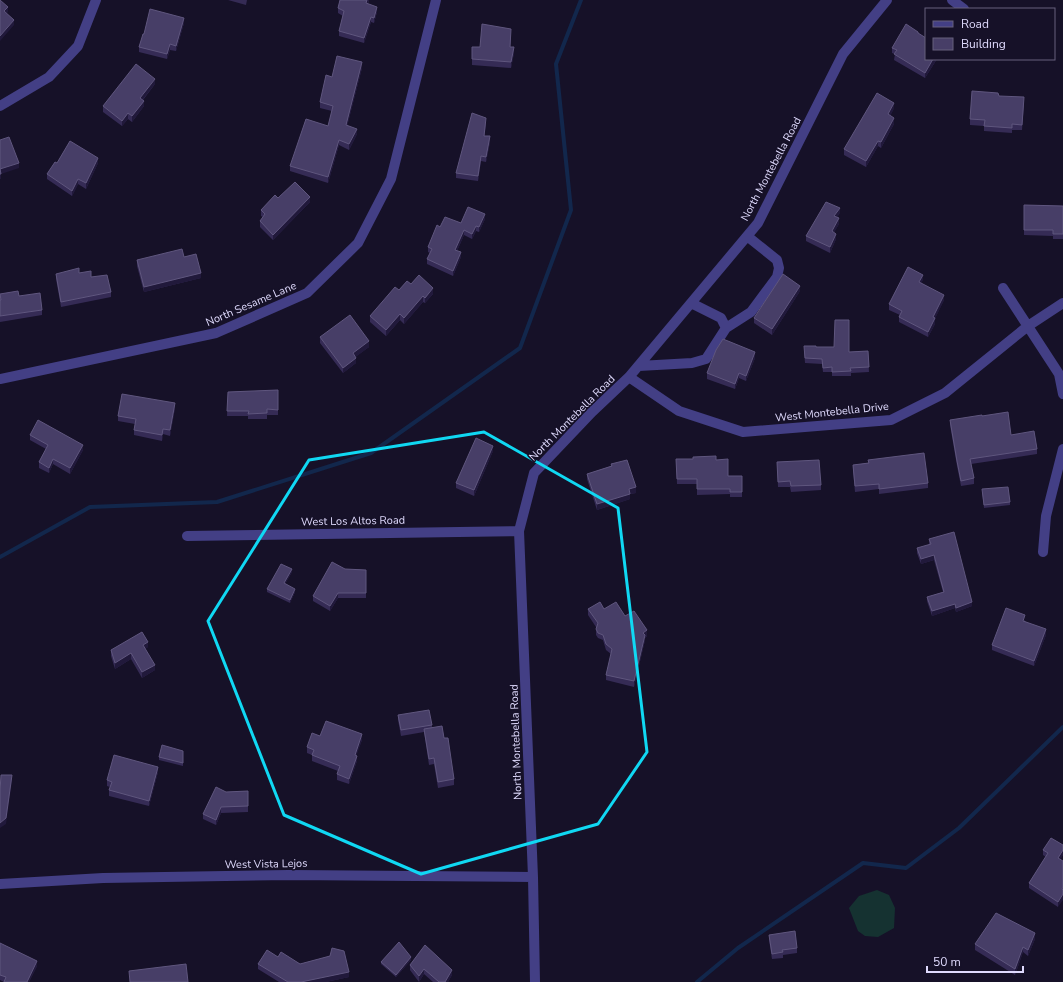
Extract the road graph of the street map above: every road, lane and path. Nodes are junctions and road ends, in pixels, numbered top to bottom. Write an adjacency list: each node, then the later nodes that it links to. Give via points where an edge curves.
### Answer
1 (96, 0): 6 (street, via 78,46 49,77)
2 (436, 0): 15 (street, North Sesame Lane, via 391,179 358,243 307,293 216,333)
3 (887, 0): 7 (street, North Montebella Road, via 843,54 758,223)
4 (952, 0): 5 (street)
5 (963, 8)
6 (0, 106)
7 (746, 236): 9 (street, North Montebella Road); 12 (street, via 777,260 779,268 777,277 751,312)
8 (1003, 288): 11 (street)
9 (691, 303): 12 (street, via 721,318); 13 (street, North Montebella Road)
10 (1063, 303): 11 (street, West Montebella Drive)
11 (1028, 326): 14 (street, West Montebella Drive, via 945,393 891,420 743,432 679,411); 16 (street, via 1059,374)
12 (726, 328): 13 (street, via 706,359 692,363)
13 (638, 366): 14 (street, North Montebella Road)
14 (629, 377): 18 (street, North Montebella Road, via 534,473)
15 (0, 379)
16 (1063, 394)
17 (1063, 449): 20 (street, via 1046,516)
18 (519, 531): 19 (street, West Los Altos Road); 21 (street, North Montebella Road)
19 (187, 536)
20 (1043, 552)
21 (533, 877): 22 (street, West Vista Lejos, via 289,875 103,878); 23 (street, North Montebella Road)
22 (0, 884)
23 (535, 982)

